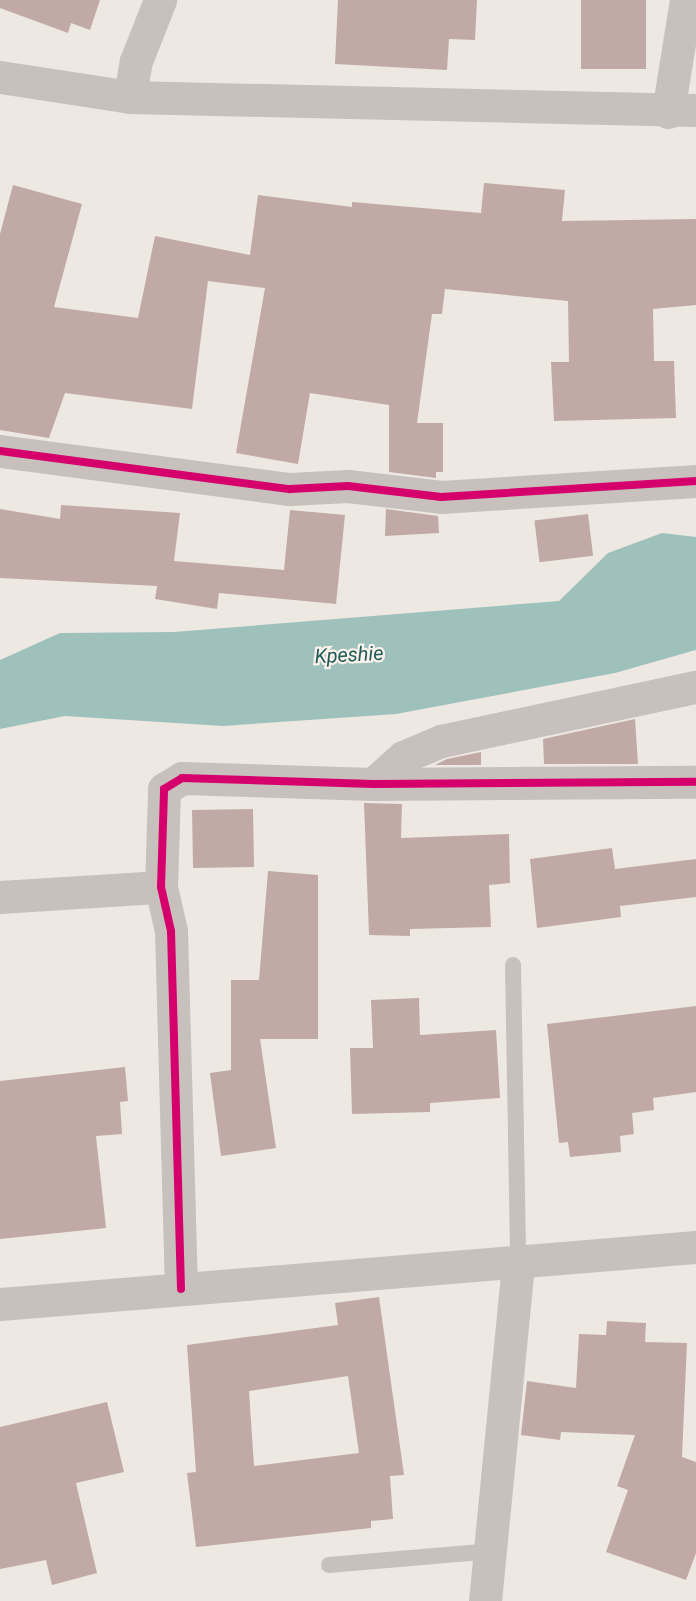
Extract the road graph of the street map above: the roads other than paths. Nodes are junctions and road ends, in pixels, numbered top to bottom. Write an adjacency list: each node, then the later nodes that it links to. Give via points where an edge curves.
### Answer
1 (160, 0): 4 (street, via 136,62)
2 (686, 0): 5 (street)
3 (0, 77): 4 (street)
4 (130, 97): 5 (street)
5 (682, 111)
6 (0, 451): 7 (street, via 290,489 348,486 441,497)
7 (696, 481)
8 (696, 687): 10 (street, via 441,741 403,757)
9 (696, 782): 10 (street)
10 (373, 784): 11 (street, via 182,778 164,789)
11 (161, 887): 12 (street); 16 (street, via 171,932)
12 (0, 897)
13 (513, 965): 15 (lane)
14 (696, 1247): 15 (street)
15 (518, 1265): 16 (street); 18 (street)
16 (181, 1289): 17 (street)
17 (0, 1304)
18 (492, 1551): 19 (lane); 20 (street)
19 (328, 1565)
20 (485, 1601)

